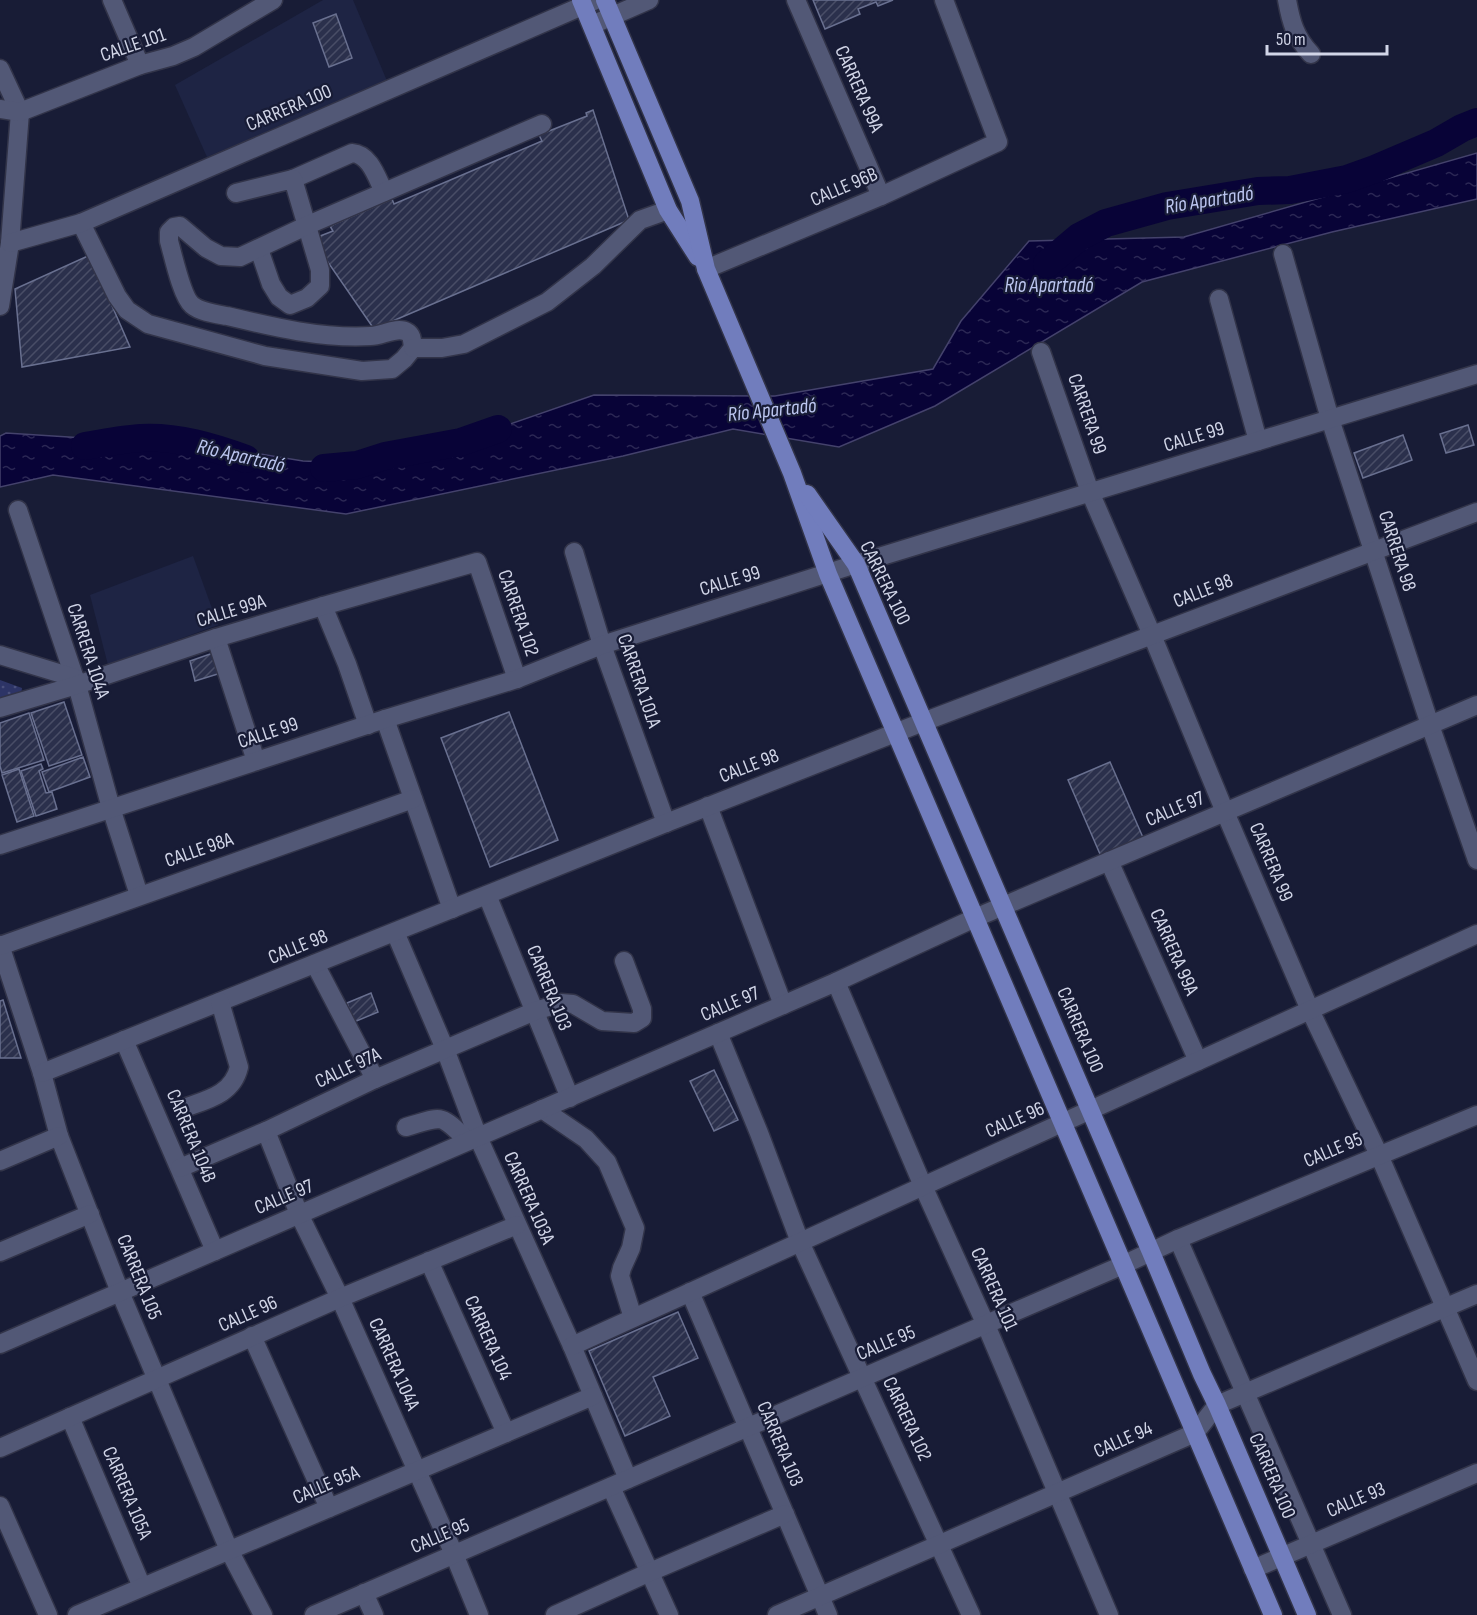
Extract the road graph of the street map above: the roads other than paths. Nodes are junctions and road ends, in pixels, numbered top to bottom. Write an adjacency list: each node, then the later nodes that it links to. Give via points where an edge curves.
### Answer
1 (112, 0): 11 (street)
2 (649, 0): 8 (street)
3 (796, 0): 19 (street, CARRERA 99A)
4 (944, 0): 19 (street, CALLE 96B, via 998,142)
5 (1287, 0): 10 (street, via 1295,32)
6 (267, 1): 11 (street, CALLE 101, via 194,47)
7 (587, 2): 9 (main road, CARRERA 100); 21 (street, CARRERA 100)
8 (608, 8): 9 (street); 26 (main road, CARRERA 100, via 690,201)
9 (592, 25): 20 (main road, CARRERA 100)
10 (1311, 54)
11 (140, 65): 14 (street, CALLE 101)
12 (0, 69): 14 (street)
13 (0, 109): 14 (street, CALLE 101)
14 (20, 112): 23 (street)
15 (542, 124): 17 (street)
16 (293, 178): 17 (street, via 360,153); 18 (street); 22 (street)
17 (384, 192): 22 (street)
18 (236, 193)
19 (881, 196): 26 (street, CALLE 96B)
20 (668, 210): 26 (main road, CARRERA 100); 29 (street, via 640,220 593,266 547,302 464,345)
21 (81, 223): 23 (street, CARRERA 100); 29 (street, via 122,303 148,324 265,356 362,371 392,369)
22 (308, 225): 24 (street); 24 (street, via 320,270 320,286 307,298 290,304 279,297)
23 (10, 243): 28 (street)
24 (259, 249): 29 (street, via 240,257 221,256 180,226 169,232 185,297 192,306 326,335 373,336 406,331)
25 (1283, 254): 32 (street, CARRERA 98)
26 (706, 268): 34 (main road, CARRERA 100)
27 (1219, 299): 33 (street)
28 (0, 306)
29 (413, 348)
30 (1041, 352): 35 (street, CARRERA 99)
31 (1477, 374): 32 (street, CALLE 99)
32 (1330, 419): 33 (street, CALLE 99); 38 (street, CARRERA 98)
33 (1258, 441): 35 (street, CALLE 99)
34 (792, 473): 41 (main road, CARRERA 100); 42 (main road, CARRERA 100)
35 (1090, 492): 41 (street, CALLE 99); 44 (street, CARRERA 99)
36 (18, 510): 49 (street, CARRERA 104A)
37 (1477, 512): 38 (street, CALLE 98)
38 (1373, 551): 44 (street, CALLE 98); 54 (street, CARRERA 98)
39 (574, 552): 46 (street, CARRERA 101A)
40 (477, 562): 43 (street, CALLE 99A); 48 (street, CARRERA 102)
41 (855, 564): 42 (street, CALLE 99); 53 (main road, CARRERA 100)
42 (828, 574): 46 (street, CALLE 99); 55 (main road, CARRERA 100)
43 (323, 606): 45 (street, CALLE 99A); 52 (street)
44 (1152, 635): 53 (street, CALLE 98); 60 (street, CARRERA 99)
45 (216, 638): 49 (street, CALLE 99A); 56 (street)
46 (602, 645): 48 (street, CALLE 99); 61 (street, CARRERA 101A)
47 (0, 655): 49 (street)
48 (517, 679): 52 (street, CALLE 99)
49 (76, 681): 51 (street, CALLE 99A); 59 (street, CARRERA 104A)
50 (1477, 705): 54 (street, CALLE 97)
51 (0, 708)
52 (377, 722): 56 (street, CALLE 99); 57 (street)
53 (923, 722): 55 (street, CALLE 98); 67 (main road, CARRERA 100)
54 (1430, 725): 60 (street, CALLE 97); 63 (street, CARRERA 98)
55 (896, 732): 58 (street, CALLE 98); 69 (main road, CARRERA 100)
56 (256, 761): 59 (street, CALLE 99)
57 (413, 799): 65 (street, CALLE 98A); 68 (street)
58 (708, 806): 61 (street, CALLE 98); 77 (street)
59 (111, 808): 62 (street, CALLE 99); 65 (street, CARRERA 104A)
60 (1225, 812): 64 (street, CALLE 97); 78 (street, CARRERA 99)
61 (666, 823): 66 (street, CALLE 98)
62 (0, 845)
63 (1477, 860)
64 (1109, 861): 67 (street, CALLE 97); 83 (street, CARRERA 99A)
65 (139, 896): 72 (street, CALLE 98A)
66 (487, 896): 68 (street, CALLE 98); 79 (street, CARRERA 103)
67 (1003, 906): 69 (street, CALLE 97); 89 (main road, CARRERA 100)
68 (452, 909): 70 (street, CALLE 98)
69 (975, 918): 75 (street, CALLE 97); 91 (main road, CARRERA 100)
70 (396, 932): 74 (street, CALLE 98); 82 (street, CARRERA 103A)
71 (1477, 934): 78 (street, CALLE 96)
72 (0, 945): 84 (street, CARRERA 105)
73 (624, 961): 79 (street, CALLE 97A, via 642,1009 642,1018 634,1023 602,1021 573,1004 561,1003)
74 (315, 964): 76 (street, CALLE 98); 85 (street)
75 (836, 982): 77 (street, CALLE 97); 99 (street, CARRERA 101)
76 (220, 1002): 81 (street, CALLE 98); 87 (street, via 239,1067 237,1077 215,1097)
77 (783, 1005): 80 (street, CALLE 97)
78 (1310, 1010): 83 (street, CALLE 96); 96 (street, CARRERA 99)
79 (535, 1011): 82 (street, CALLE 97A); 86 (street, CARRERA 103)
80 (718, 1034): 86 (street, CALLE 97); 104 (street, CARRERA 102)
81 (124, 1041): 84 (street, CALLE 98); 98 (street, CARRERA 104B)
82 (445, 1048): 85 (street, CALLE 97A); 95 (street, CARRERA 103A)
83 (1198, 1061): 89 (street, CALLE 96)
84 (42, 1073): 94 (street, CARRERA 105)
85 (375, 1079): 93 (street, CALLE 97A)
86 (570, 1098): 88 (street, CALLE 97)
87 (187, 1107)
88 (542, 1109): 95 (street, CALLE 97); 115 (street, via 586,1139 607,1162 635,1228 620,1276)
89 (1090, 1110): 91 (street, CALLE 96); 107 (main road, CARRERA 100)
90 (1477, 1115): 96 (street, CALLE 95)
91 (1062, 1123): 99 (street, CALLE 96); 109 (main road, CARRERA 100)
92 (406, 1127): 95 (street, via 441,1118)
93 (266, 1131): 98 (street, CALLE 97A); 101 (street, CARRERA 104A)
94 (59, 1136): 97 (street); 100 (street, CARRERA 105)
95 (473, 1139): 101 (street, CALLE 97); 102 (street, CARRERA 103A)
96 (1379, 1155): 103 (street, CALLE 95); 114 (street, CARRERA 99)
97 (0, 1161)
98 (180, 1168): 105 (street, CARRERA 104B)
99 (923, 1186): 104 (street, CALLE 96); 116 (street, CARRERA 101)
100 (90, 1214): 106 (street); 110 (street, CARRERA 105)
101 (299, 1214): 105 (street, CALLE 97); 113 (street, CARRERA 104A)
102 (517, 1225): 108 (street, CALLE 96); 119 (street, CARRERA 103A)
103 (1178, 1239): 107 (street, CALLE 95); 123 (street)
104 (800, 1242): 111 (street, CALLE 96); 120 (street, CARRERA 102)
105 (215, 1251): 110 (street, CALLE 97)
106 (0, 1252)
107 (1151, 1252): 109 (street, CALLE 95); 125 (main road, CARRERA 100)
108 (429, 1261): 113 (street, CALLE 96); 128 (street, CARRERA 104)
109 (1123, 1265): 116 (street, CALLE 95); 129 (main road, CARRERA 100)
110 (120, 1292): 118 (street, CALLE 97); 121 (street, CARRERA 105)
111 (690, 1292): 115 (street, CALLE 96); 127 (street, CARRERA 103)
112 (1477, 1294): 114 (street, CALLE 94)
113 (340, 1298): 117 (street, CALLE 96); 131 (street, CARRERA 104A)
114 (1445, 1307): 122 (street, CARRERA 99); 123 (street, CALLE 94)
115 (633, 1318): 119 (street, CALLE 96)
116 (986, 1324): 120 (street, CALLE 95); 134 (street, CARRERA 101)
117 (252, 1336): 121 (street, CALLE 96); 136 (street)
118 (0, 1344)
119 (572, 1346): 124 (street, CARRERA 103A)
120 (863, 1377): 127 (street, CALLE 95); 138 (street, CARRERA 102)
121 (157, 1378): 126 (street, CALLE 96); 140 (street, CARRERA 105)
122 (1477, 1381)
123 (1245, 1393): 125 (street, CALLE 94); 139 (street)
124 (593, 1396): 128 (street, CALLE 95A); 133 (street, CARRERA 103A)
125 (1217, 1405): 129 (street, CALLE 94); 142 (main road, CARRERA 100)
126 (70, 1417): 130 (street, CALLE 96); 145 (street, CARRERA 105A)
127 (748, 1427): 133 (street, CALLE 95); 137 (street, CARRERA 103)
128 (506, 1433): 131 (street, CALLE 95A)
129 (1195, 1433): 134 (street, CALLE 94); 143 (main road, CARRERA 100)
130 (0, 1448)
131 (417, 1471): 136 (street, CALLE 95A); 141 (street, CARRERA 104A)
132 (1477, 1473): 139 (street, CALLE 93)
133 (619, 1483): 141 (street, CALLE 95); 144 (street, CARRERA 103A)
134 (1057, 1493): 138 (street, CALLE 94); 159 (street, CARRERA 101)
135 (0, 1506): 148 (street)
136 (329, 1508): 140 (street, CALLE 95A)
137 (785, 1514): 144 (street); 147 (street, CARRERA 103)
138 (939, 1544): 147 (street, CALLE 94); 158 (street, CARRERA 102)
139 (1311, 1544): 142 (street, CALLE 93); 162 (street)
140 (229, 1550): 145 (street, CALLE 95A); 150 (street, CARRERA 105)
141 (454, 1554): 146 (street, CALLE 95); 153 (street, CARRERA 104A)
142 (1282, 1556): 143 (street, CALLE 93); 161 (main road, CARRERA 100)
143 (1253, 1569): 160 (main road, CARRERA 100)
144 (650, 1572): 154 (street); 155 (street, CARRERA 103A)
145 (142, 1587): 149 (street, CALLE 95A)
146 (364, 1593): 151 (street, CALLE 95); 152 (street)
147 (819, 1596): 156 (street, CALLE 94); 157 (street, CARRERA 103)
148 (48, 1615)
149 (77, 1615)
150 (263, 1615)
151 (314, 1615)
152 (374, 1615)
153 (479, 1615)
154 (555, 1615)
155 (669, 1615)
156 (777, 1615)
157 (828, 1615)
158 (971, 1615)
159 (1109, 1615)
160 (1272, 1615)
161 (1307, 1615)
162 (1342, 1615)

